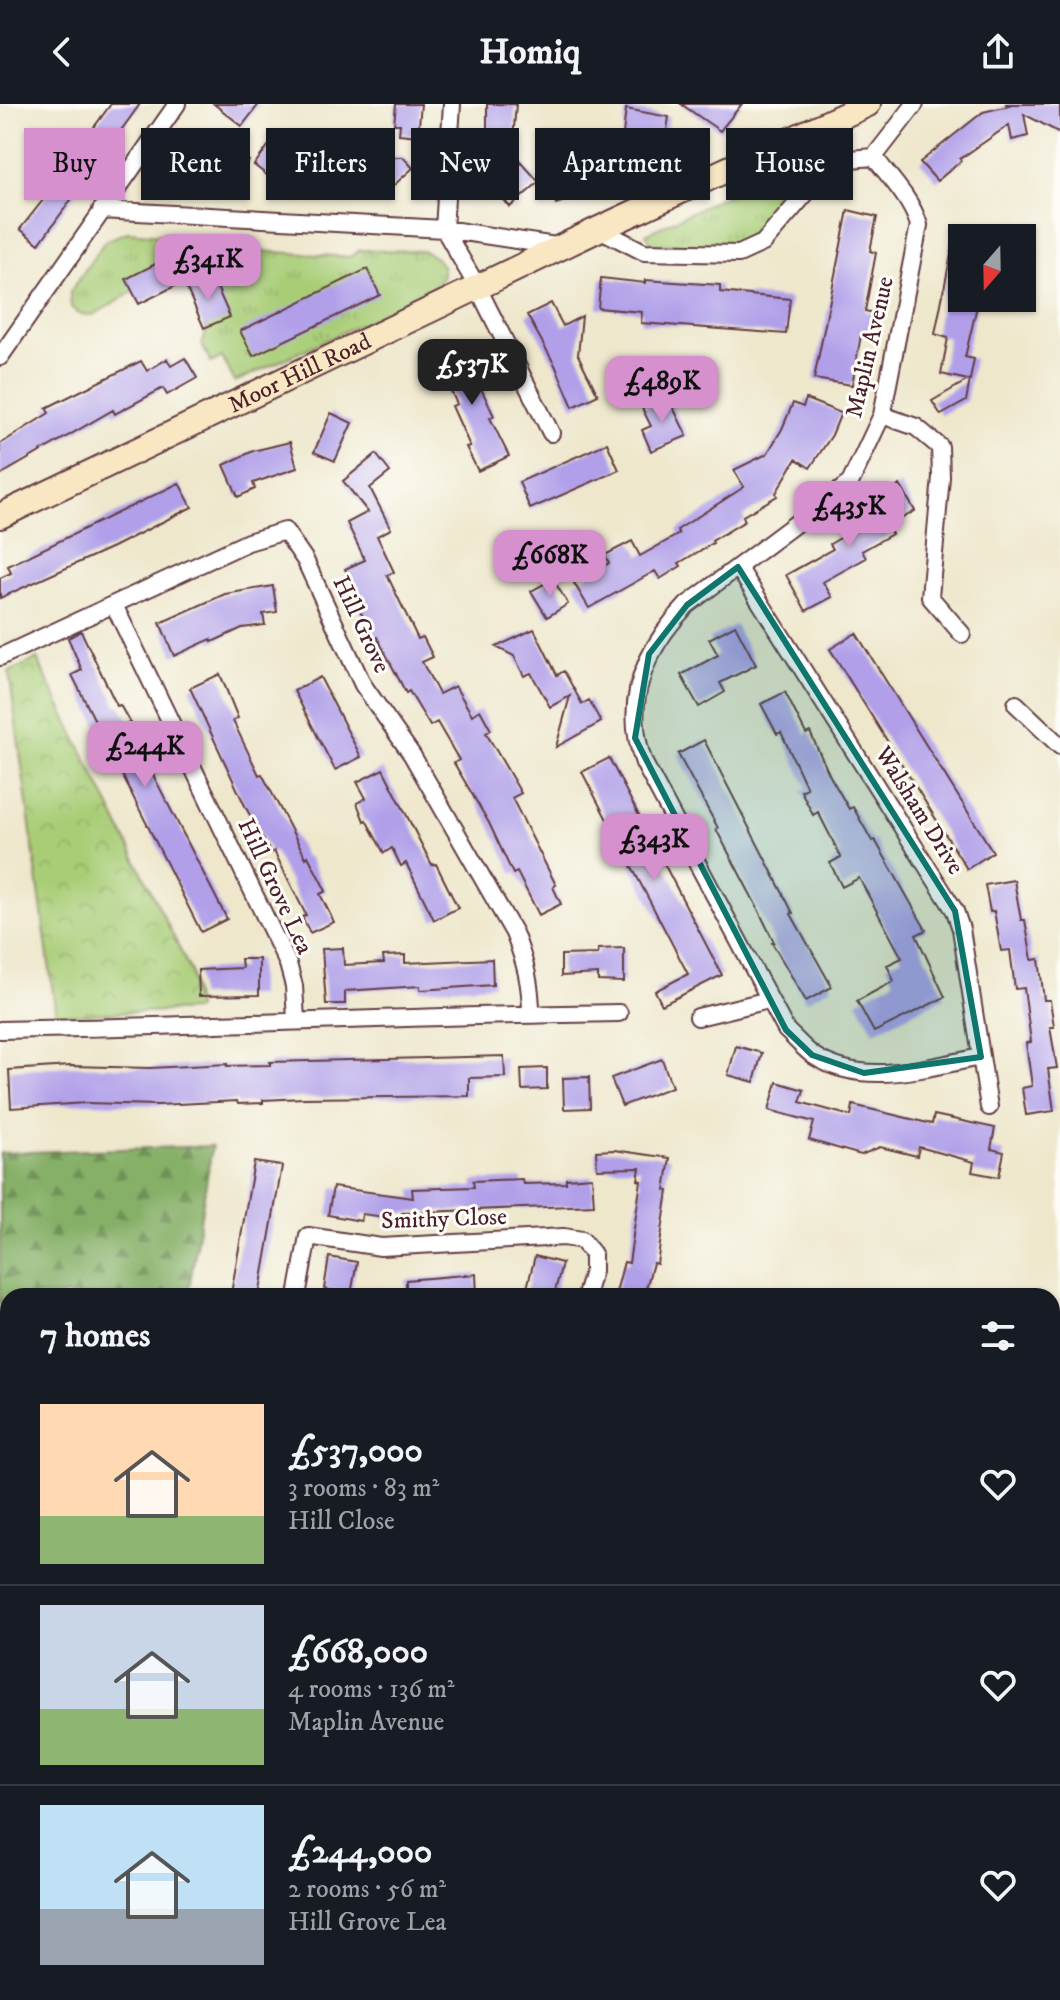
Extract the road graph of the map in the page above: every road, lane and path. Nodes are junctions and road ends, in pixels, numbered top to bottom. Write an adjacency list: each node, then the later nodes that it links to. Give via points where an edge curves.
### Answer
1 (177, 104): 6 (street)
2 (452, 104): 7 (street)
3 (868, 104): 8 (street, Moor Hill Road)
4 (915, 104): 5 (street)
5 (874, 157): 8 (street, via 838,160 763,243 739,254 644,252); 12 (street, Maplin Avenue, via 919,225)
6 (101, 210): 7 (street); 11 (street)
7 (444, 229): 9 (street); 10 (street)
8 (599, 229): 9 (street, Moor Hill Road)
9 (564, 247): 10 (street, Moor Hill Road)
10 (478, 288): 13 (street); 14 (street, Moor Hill Road)
11 (0, 357)
12 (882, 415): 15 (street, Maplin Avenue, via 850,483); 17 (street, via 916,427 940,447 930,597)
13 (551, 433)
14 (0, 516)
15 (738, 567): 21 (street, Maplin Avenue, via 687,605 649,654 640,681 635,738); 27 (street, Walsham Drive, via 955,911)
16 (114, 605): 18 (street, Hill Grove); 23 (street, Hill Grove, via 248,542 285,531 305,560 363,685 412,755 514,933 531,985); 25 (street, Hill Grove Lea, via 288,964)
17 (962, 634)
18 (0, 657)
19 (1016, 704): 20 (street)
20 (1060, 746)
21 (769, 1000): 24 (street); 27 (street, Maplin Avenue, via 786,1030 812,1055 838,1067 893,1073)
22 (619, 1013): 23 (street)
23 (531, 1014): 25 (street)
24 (698, 1017)
25 (296, 1020): 26 (street)
26 (0, 1030)
27 (981, 1057): 28 (street, Walsham Drive)
28 (989, 1107)
29 (298, 1288): 30 (street, Smithy Close, via 308,1236 381,1247 582,1240 593,1254)
30 (588, 1288)

